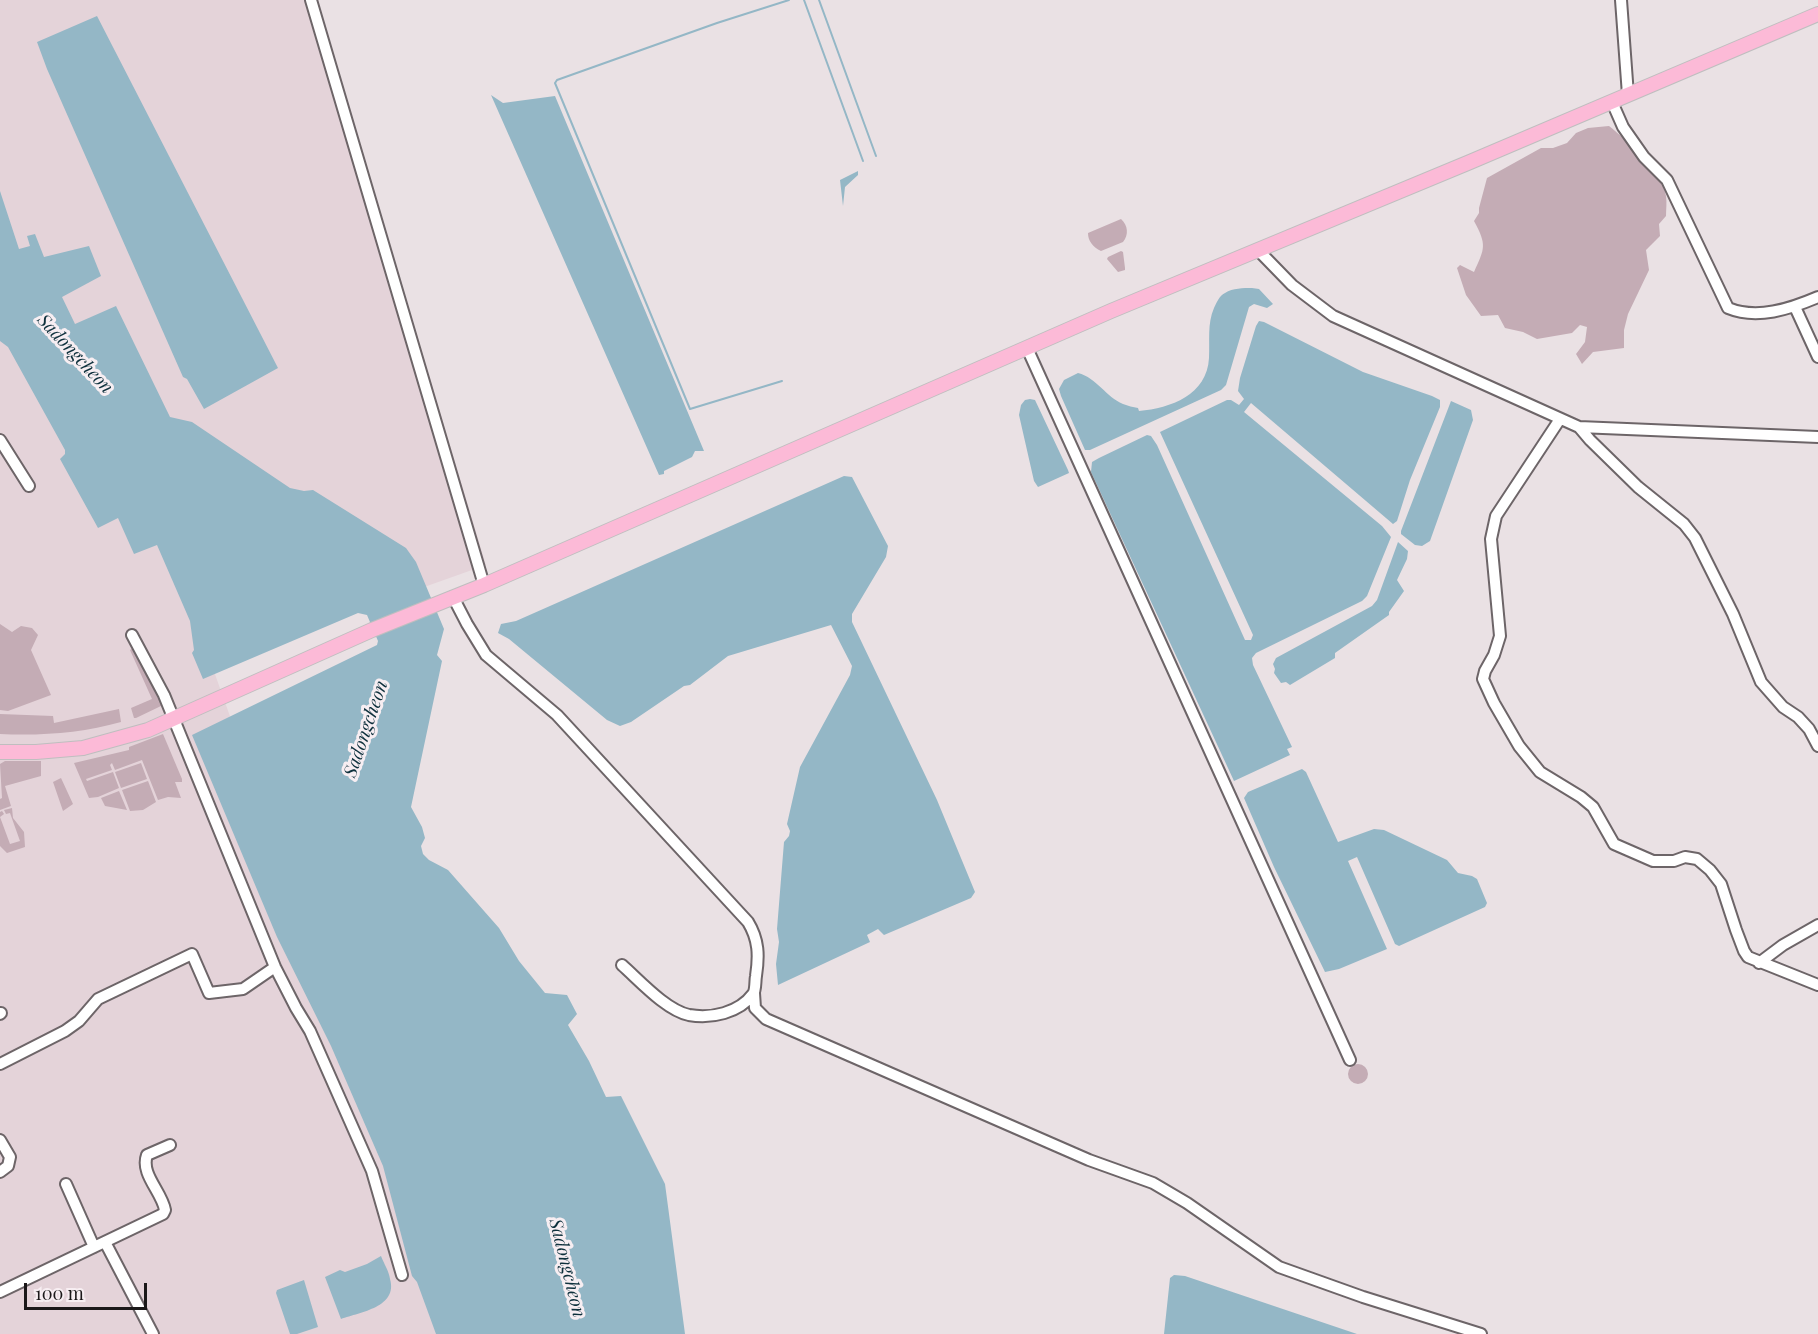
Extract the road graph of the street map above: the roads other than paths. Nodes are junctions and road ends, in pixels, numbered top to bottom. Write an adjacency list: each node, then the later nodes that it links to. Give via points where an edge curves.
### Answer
1 (311, 0): 16 (street)
2 (1621, 0): 4 (street)
3 (1818, 14): 4 (main road)
4 (1628, 95): 5 (main road)
5 (1612, 102): 6 (main road); 8 (street, via 1623,127 1666,180 1728,308 1755,314)
6 (1258, 250): 9 (main road); 11 (street, via 1292,285 1333,316)
7 (1818, 297): 8 (street)
8 (1795, 307): 10 (street)
9 (1027, 348): 16 (main road); 28 (street)
10 (1818, 357)
11 (1560, 419): 12 (street); 23 (street, via 1496,516 1491,539 1500,636 1483,679 1519,746 1540,772 1593,807 1614,844 1653,861 1696,859 1710,870 1721,884 1744,951)
12 (1579, 427): 13 (street); 20 (street, via 1695,538 1734,614 1761,682 1809,729)
13 (1818, 438)
14 (0, 440): 15 (street)
15 (29, 486)
16 (484, 585): 17 (main road)
17 (453, 597): 19 (main road); 27 (street, via 486,655 557,715 748,922 758,944)
18 (132, 635): 19 (street, via 164,694)
19 (172, 718): 21 (main road, via 148,730 83,748); 25 (street)
20 (1818, 746)
21 (0, 752)
22 (1818, 926): 23 (street)
23 (1759, 963): 26 (street)
24 (622, 965): 27 (street, via 671,1008 688,1015 723,1014)
25 (275, 968): 29 (street, via 243,989 209,993 192,954 98,999 65,1031); 36 (street, via 310,1030 372,1171)
26 (1818, 984)
27 (754, 993): 39 (street, via 755,1008 766,1019 1089,1160 1153,1183 1279,1266)
28 (1350, 1060)
29 (0, 1064)
30 (0, 1140): 32 (street, via 10,1158 8,1166)
31 (170, 1145): 34 (street, via 147,1155 145,1161 164,1202 163,1214)
32 (0, 1172)
33 (66, 1184): 35 (street)
34 (105, 1242): 35 (street); 38 (street)
35 (94, 1247): 37 (street)
36 (402, 1275)
37 (0, 1292)
38 (153, 1334)
39 (1481, 1334)

